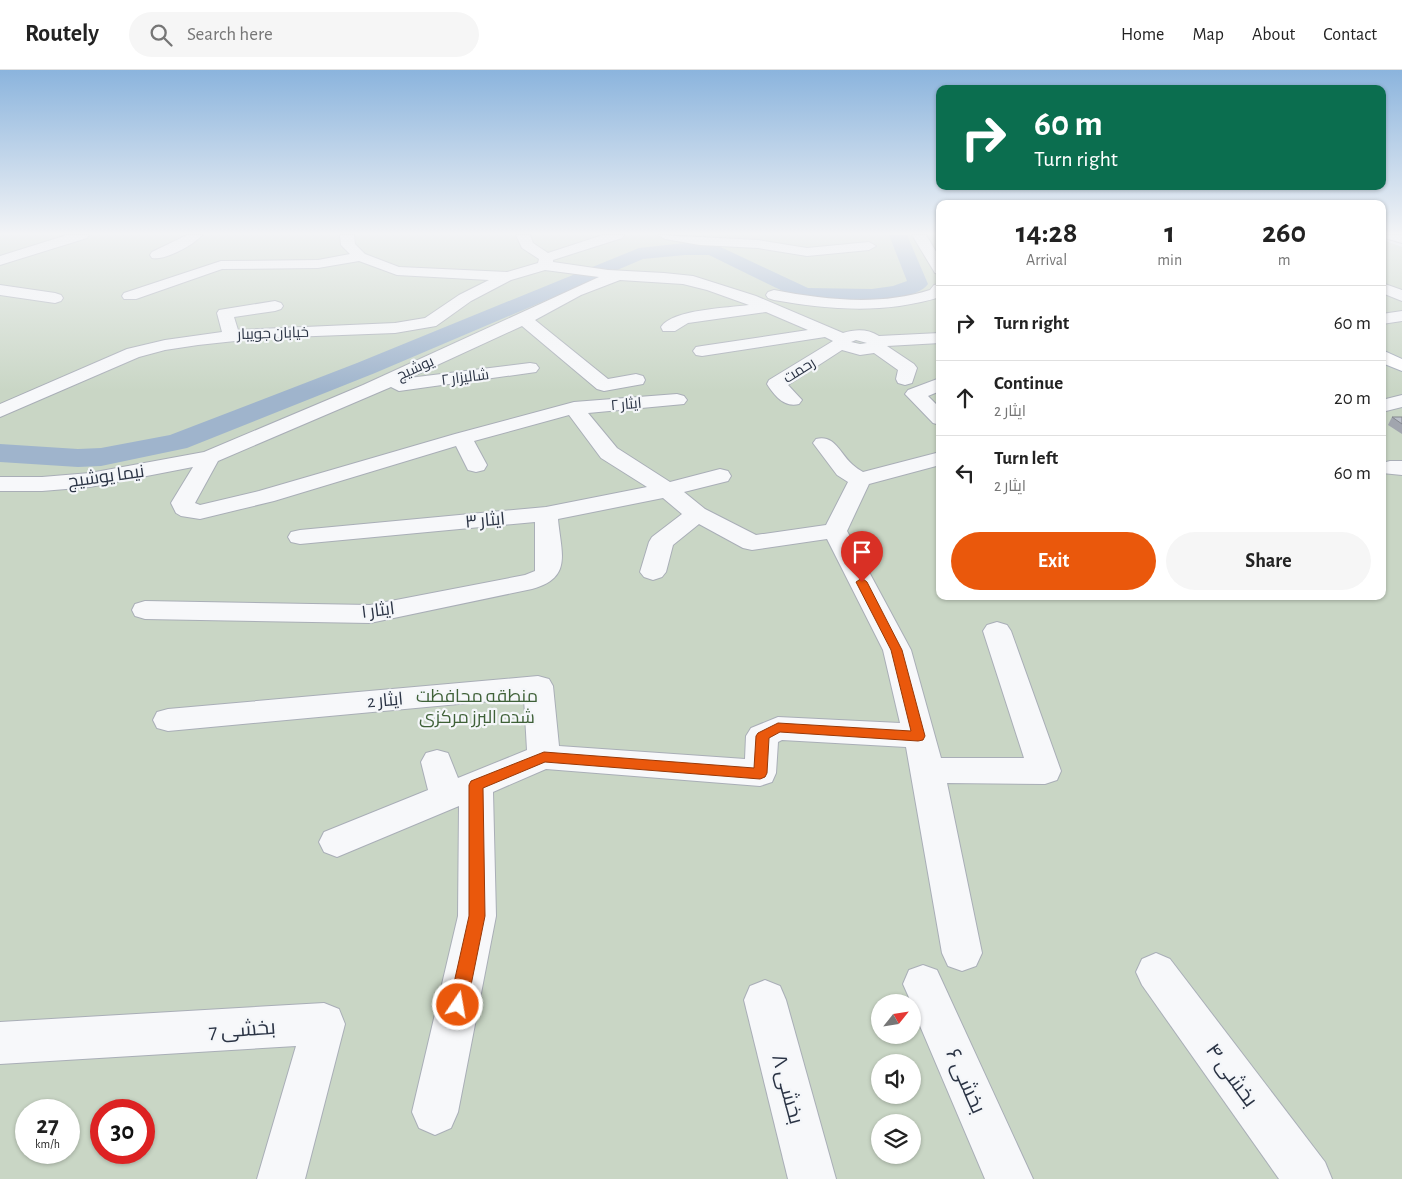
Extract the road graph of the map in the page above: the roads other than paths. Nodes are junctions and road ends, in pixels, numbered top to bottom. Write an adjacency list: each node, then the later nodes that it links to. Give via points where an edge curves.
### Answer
1 (157, 287): 8 (street)
2 (486, 287): 11 (street, خیابان جویبار)
3 (588, 287): 18 (street, یوشیج)
4 (713, 287): 13 (street, خیابان جویبار)
5 (1386, 289): 9 (street)
6 (0, 290): 10 (street)
7 (936, 294): 14 (street)
8 (130, 296)
9 (1402, 296)
10 (55, 298)
11 (465, 298): 12 (street); 21 (street, خیابان جویبار, via 430,322 415,326)
12 (439, 300)
13 (772, 301): 14 (street, via 847,305); 19 (street, via 684,319); 20 (street)
14 (887, 303): 24 (street)
15 (275, 306): 21 (street, via 225,313)
16 (1402, 316): 17 (street)
17 (1386, 318)
18 (524, 319): 32 (street, via 604,385); 34 (street, یوشیج)
19 (669, 326)
20 (827, 332): 23 (street); 27 (street)
21 (231, 335): 38 (street, خیابان جویبار, via 179,334)
22 (936, 338): 24 (street)
23 (842, 341): 24 (street, via 851,335); 36 (street, رحمت, via 776,384)
24 (872, 341): 31 (street, via 908,368)
25 (1386, 342): 26 (main road)
26 (1402, 350)
27 (702, 352)
28 (1386, 358): 29 (main road)
29 (1402, 366)
30 (530, 368): 34 (street, شالیزار ۲)
31 (905, 378)
32 (636, 380)
33 (936, 386): 39 (street, via 915,394)
34 (370, 388): 42 (street, یوشیج)
35 (677, 400): 37 (street, ایثار ۲)
36 (792, 400)
37 (574, 408): 40 (street, ایثار ۲); 48 (street, via 609,453)
38 (0, 411)
39 (936, 415)
40 (462, 438): 42 (street, ایثار ۲, via 266,496 212,510 189,511 183,503); 44 (street)
41 (823, 443): 46 (street, via 845,470)
42 (210, 457): 47 (street, نیما یوشیج, via 90,480)
43 (936, 459): 46 (street)
44 (476, 465)
45 (720, 476): 48 (street, ایثار ۳)
46 (860, 480): 51 (street)
47 (0, 484)
48 (667, 490): 49 (street, ایثار ۳); 50 (street)
49 (546, 514): 52 (street, ایثار ۳); 54 (street, ایثار ۱, via 549,569 544,576 532,581 370,614)
50 (697, 514): 51 (street, via 752,543); 53 (street, via 661,542)
51 (835, 531): 57 (street, via 896,650)
52 (300, 538)
53 (653, 572)
54 (146, 610)
55 (997, 631): 60 (street, via 1045,771)
56 (168, 720): 58 (street, ایثار 2, via 538,686)
57 (918, 736): 58 (street, via 778,728 762,736 760,773); 60 (street)
58 (544, 757): 61 (street)
59 (437, 762): 61 (street)
60 (928, 770): 63 (street)
61 (461, 791): 62 (street); 68 (street, via 477,916)
62 (336, 842)
63 (962, 953)
64 (1156, 972): 72 (street, بخشی ۴)
65 (923, 984): 71 (street, بخشی ۶)
66 (765, 1000): 70 (street, بخشی ۸)
67 (0, 1044): 69 (street, بخشی 7, via 324,1024)
68 (435, 1112)
69 (281, 1179)
70 (812, 1179)
71 (1009, 1179)
72 (1308, 1179)

